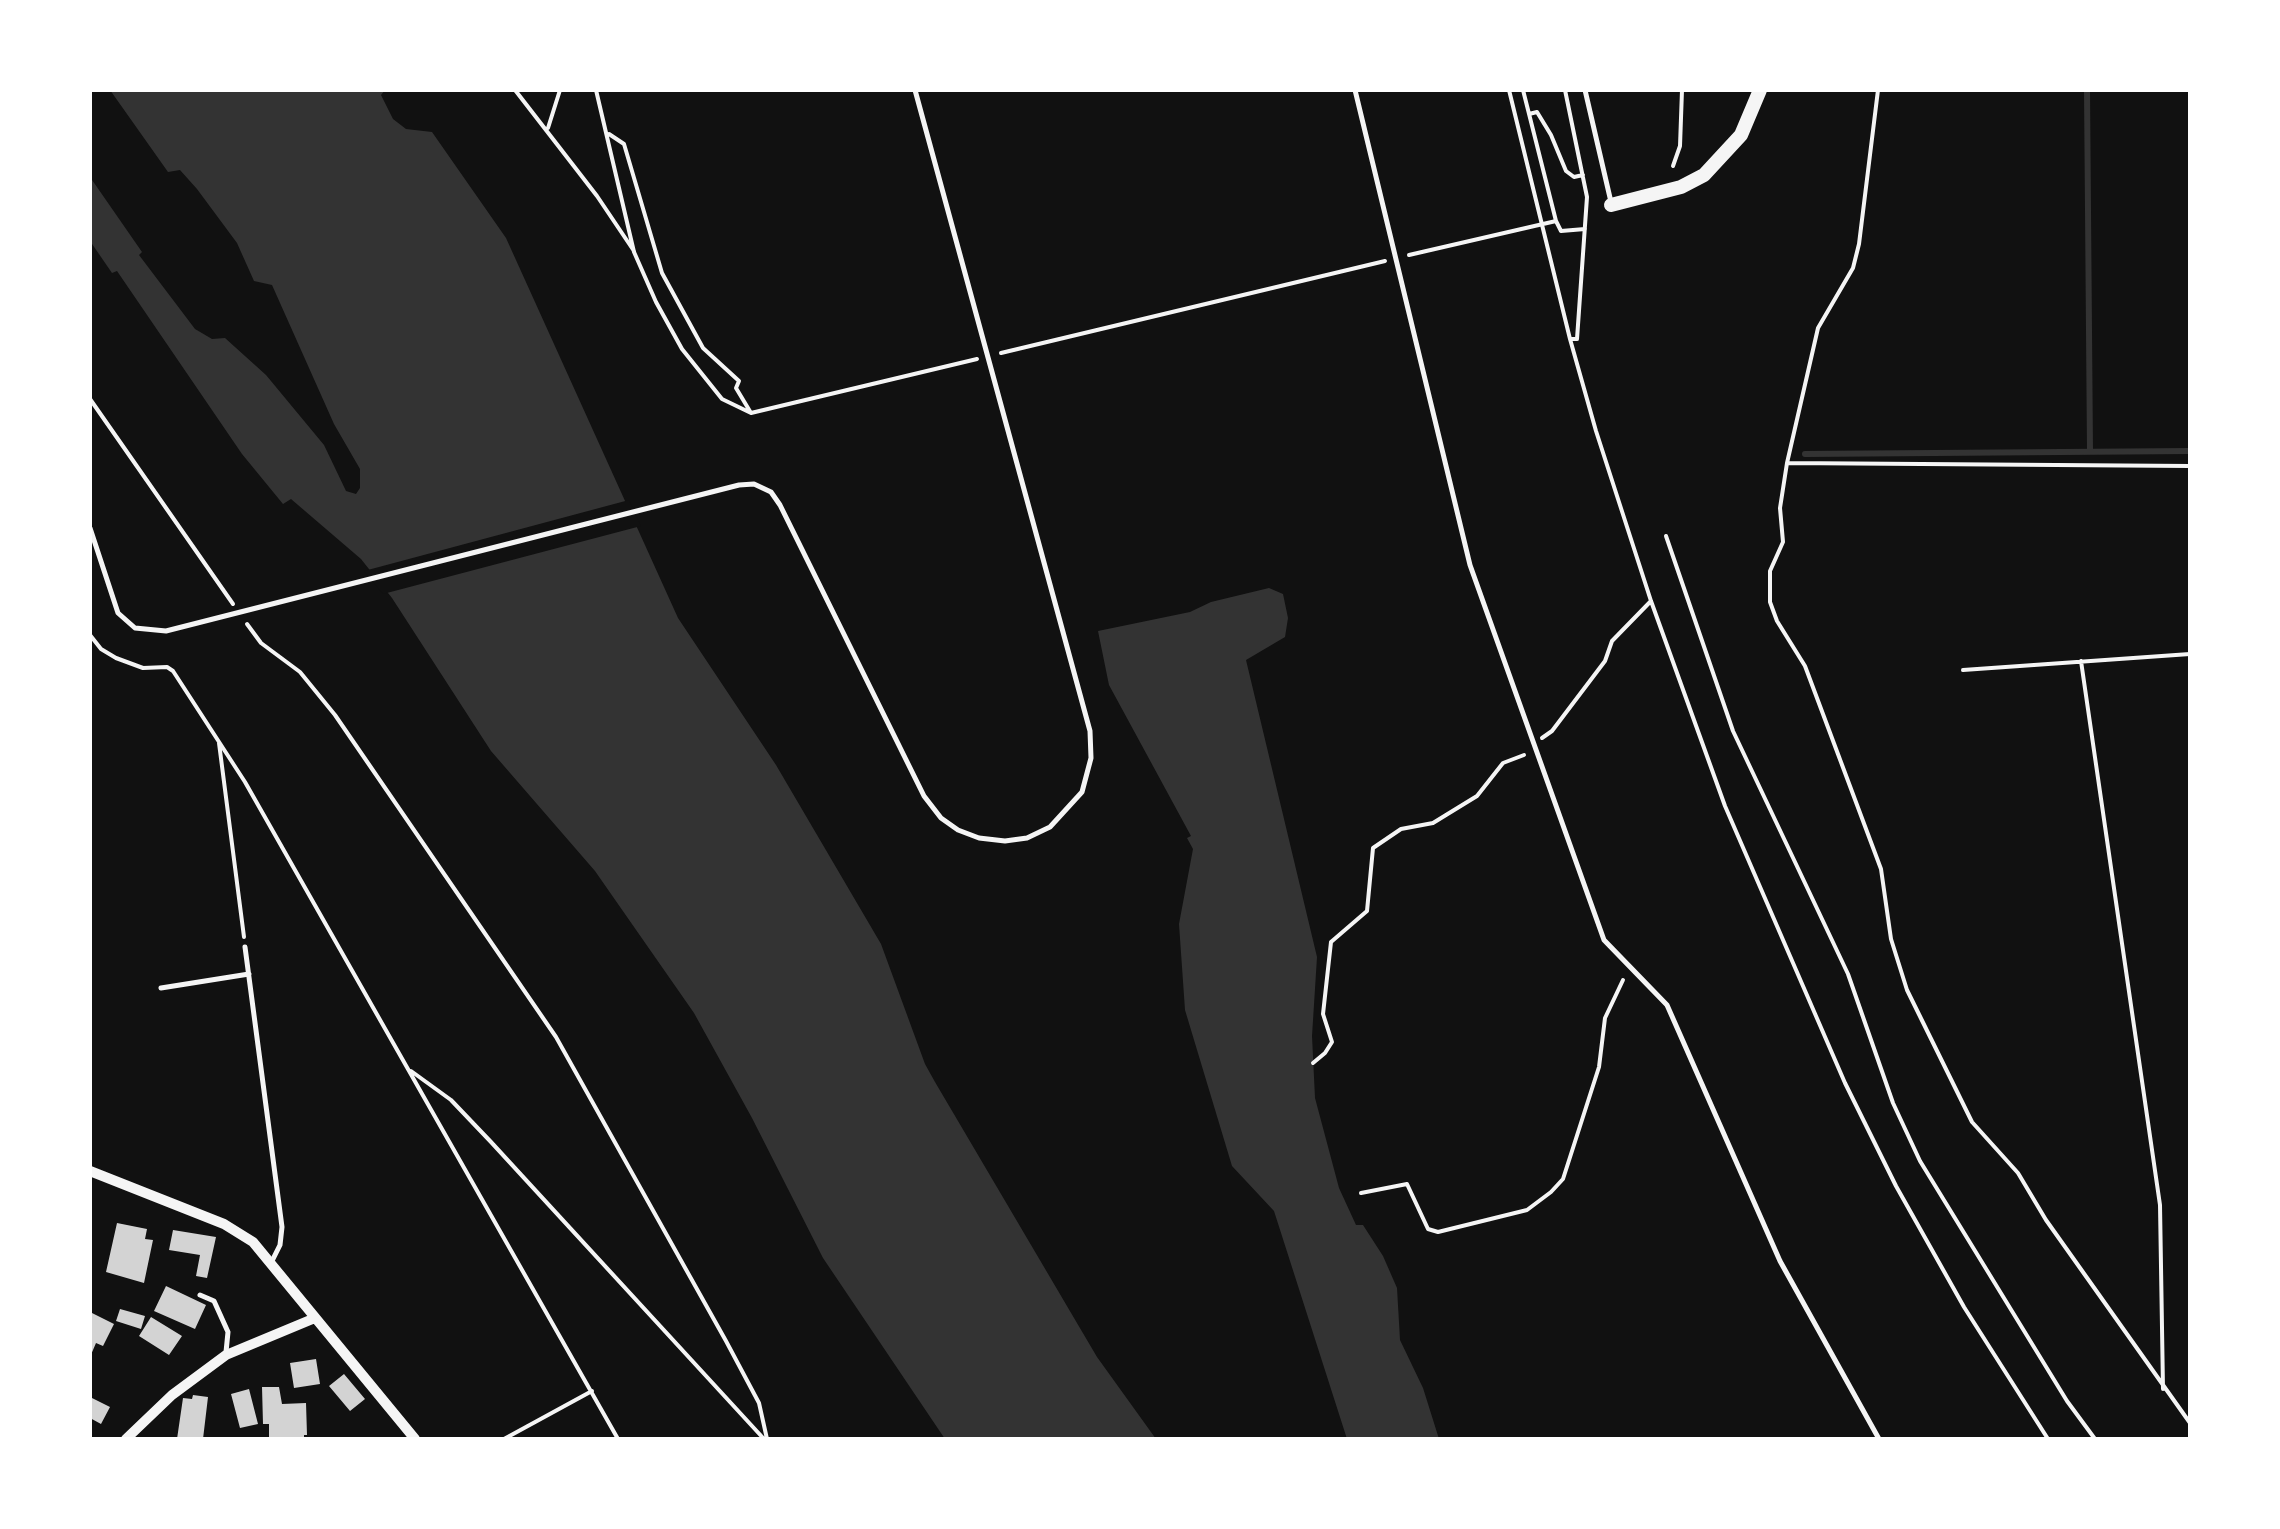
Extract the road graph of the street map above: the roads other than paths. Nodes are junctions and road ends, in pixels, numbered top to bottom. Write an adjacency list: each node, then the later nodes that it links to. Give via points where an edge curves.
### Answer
1 (915, 90): 6 (lane, via 1090,731 1082,792 1050,827 1027,838 979,838 941,818 924,796 780,505 772,492 754,484 181,628 142,630 126,622 112,604)
2 (1355, 90): 17 (lane, via 1470,565 1604,940 1667,1006 1780,1261)
3 (1585, 90): 5 (lane)
4 (1760, 90): 5 (street, via 1740,135 1704,175)
5 (1611, 205)
6 (90, 528)
7 (245, 947): 8 (lane)
8 (249, 974): 9 (lane); 11 (lane, via 282,1228)
9 (161, 988)
10 (90, 1171): 11 (street, via 224,1224)
11 (271, 1262): 13 (street)
12 (200, 1294): 14 (lane, via 214,1301 228,1332)
13 (315, 1318): 14 (street); 16 (street)
14 (226, 1354): 15 (street)
15 (126, 1439)
16 (415, 1439)
17 (1879, 1439)

